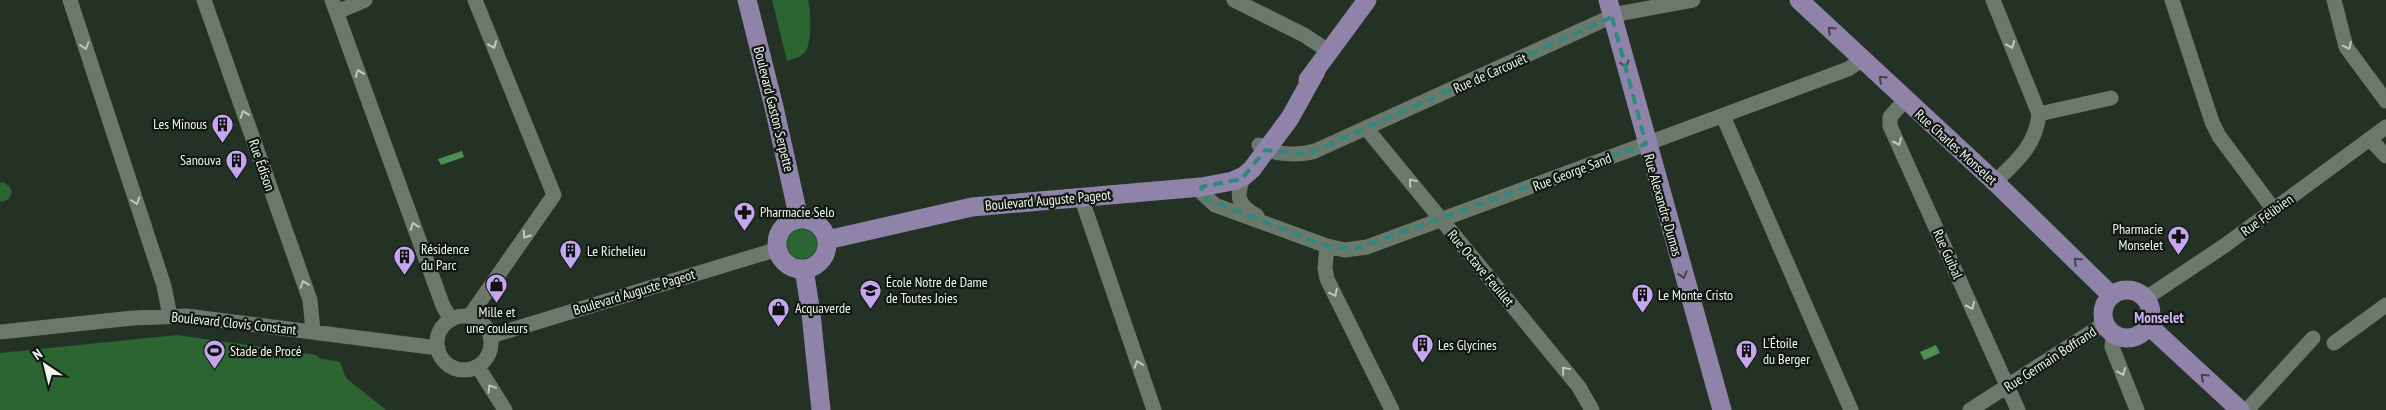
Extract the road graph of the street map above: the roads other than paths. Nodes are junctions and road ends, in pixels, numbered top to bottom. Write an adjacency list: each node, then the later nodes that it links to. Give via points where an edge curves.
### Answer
1 (70, 0): 45 (street, one-way to 45, via 164,286)
2 (204, 0): 50 (street, Rue Édison, one-way to 2, via 310,300)
3 (365, 0): 13 (street)
4 (475, 0): 46 (street, one-way to 46, via 554,195)
5 (747, 0): 35 (main road, Boulevard Gaston Serpette)
6 (1234, 0): 15 (street, via 1304,35)
7 (1367, 0): 15 (main road)
8 (1694, 0): 14 (street, Rue de Carcouët, via 1617,14)
9 (1800, 0): 16 (main road, Rue Charles Monselet, one-way to 9)
10 (1993, 0): 20 (street, one-way to 20)
11 (2172, 0): 34 (street, via 2218,136)
12 (2334, 0): 19 (street, one-way to 19, via 2346,47)
13 (335, 6): 47 (street, one-way to 13, via 443,306)
14 (1610, 8): 23 (street, Rue de Carcouët); 26 (main road, Rue Alexandre Dumas, one-way to 26)
15 (1330, 52): 24 (main road)
16 (1862, 60): 18 (main road, Rue Charles Monselet, one-way to 16); 21 (street, Rue George Sand, via 1848,69)
17 (2111, 98): 20 (street)
18 (1905, 100): 31 (main road, Rue Charles Monselet); 57 (street, Rue Guibal, one-way to 57, via 1890,117 1890,126)
19 (2386, 101)
20 (2039, 114): 31 (street, via 2033,142)
21 (1723, 116): 26 (street, Rue George Sand); 64 (street)
22 (2386, 127): 25 (street, Rue Félibien)
23 (1366, 128): 28 (street, Rue de Carcouët, via 1315,151); 36 (street, Rue Octave Feuillet, one-way to 23)
24 (1274, 132): 27 (main road); 28 (street, via 1282,138)
25 (2370, 139): 29 (street); 34 (street, Rue Félibien)
26 (1646, 144): 36 (street, Rue George Sand); 63 (main road, Rue Alexandre Dumas, one-way to 63)
27 (1262, 150): 28 (street, Rue de Carcouët); 30 (main road)
28 (1289, 153)
29 (2386, 156)
30 (1238, 182): 32 (main road, Boulevard Auguste Pageot); 37 (street, Rue George Sand, via 1238,197 1247,210)
31 (1995, 182): 42 (main road, Rue Charles Monselet, one-way to 31)
32 (1201, 187): 33 (main road, Boulevard Auguste Pageot); 37 (street, Rue George Sand, via 1206,199 1215,205)
33 (1081, 197): 38 (main road, Boulevard Auguste Pageot, via 972,207); 60 (street, one-way to 33)
34 (2274, 210): 43 (street, Rue Félibien)
35 (799, 220): 38 (main road, via 818,225); 40 (main road, via 782,230)
36 (1442, 220): 39 (street, Rue George Sand, via 1367,247 1345,250); 62 (street, Rue Octave Feuillet, one-way to 36, via 1579,387)
37 (1278, 228): 39 (street, Rue George Sand)
38 (827, 240): 41 (main road, via 822,260)
39 (1327, 246): 61 (street, one-way to 61, via 1327,279)
40 (778, 249): 41 (main road, via 787,264); 52 (street, Boulevard Auguste Pageot)
41 (804, 269): 59 (main road)
42 (2111, 295): 43 (main road, via 2130,289); 49 (main road, via 2103,308)
43 (2146, 298): 48 (main road, via 2151,313)
44 (2386, 305): 54 (street)
45 (170, 316): 50 (street, Boulevard Clovis Constant); 51 (street, Boulevard Clovis Constant)
46 (469, 317): 47 (street); 52 (street, via 481,322)
47 (451, 320): 55 (street, via 439,334)
48 (2148, 325): 49 (main road, via 2133,337 2121,337); 68 (main road, one-way to 48)
49 (2109, 329): 57 (street, Rue Germain Boffrand); 67 (street, one-way to 67, via 2112,347)
50 (313, 331): 55 (street, Boulevard Clovis Constant)
51 (0, 332)
52 (490, 336): 56 (street, via 489,355)
53 (2313, 338): 69 (street)
54 (2334, 343)
55 (438, 348): 56 (street, via 443,360 455,368 468,370)
56 (478, 366): 58 (street, one-way to 56)
57 (2007, 386): 65 (street, Rue Germain Boffrand); 66 (street, Rue Guibal)
58 (505, 410)
59 (820, 410)
60 (1154, 410)
61 (1392, 410)
62 (1592, 410)
63 (1722, 410)
64 (1851, 410)
65 (1970, 410)
66 (2018, 410)
67 (2137, 410)
68 (2240, 410)
69 (2247, 410)

